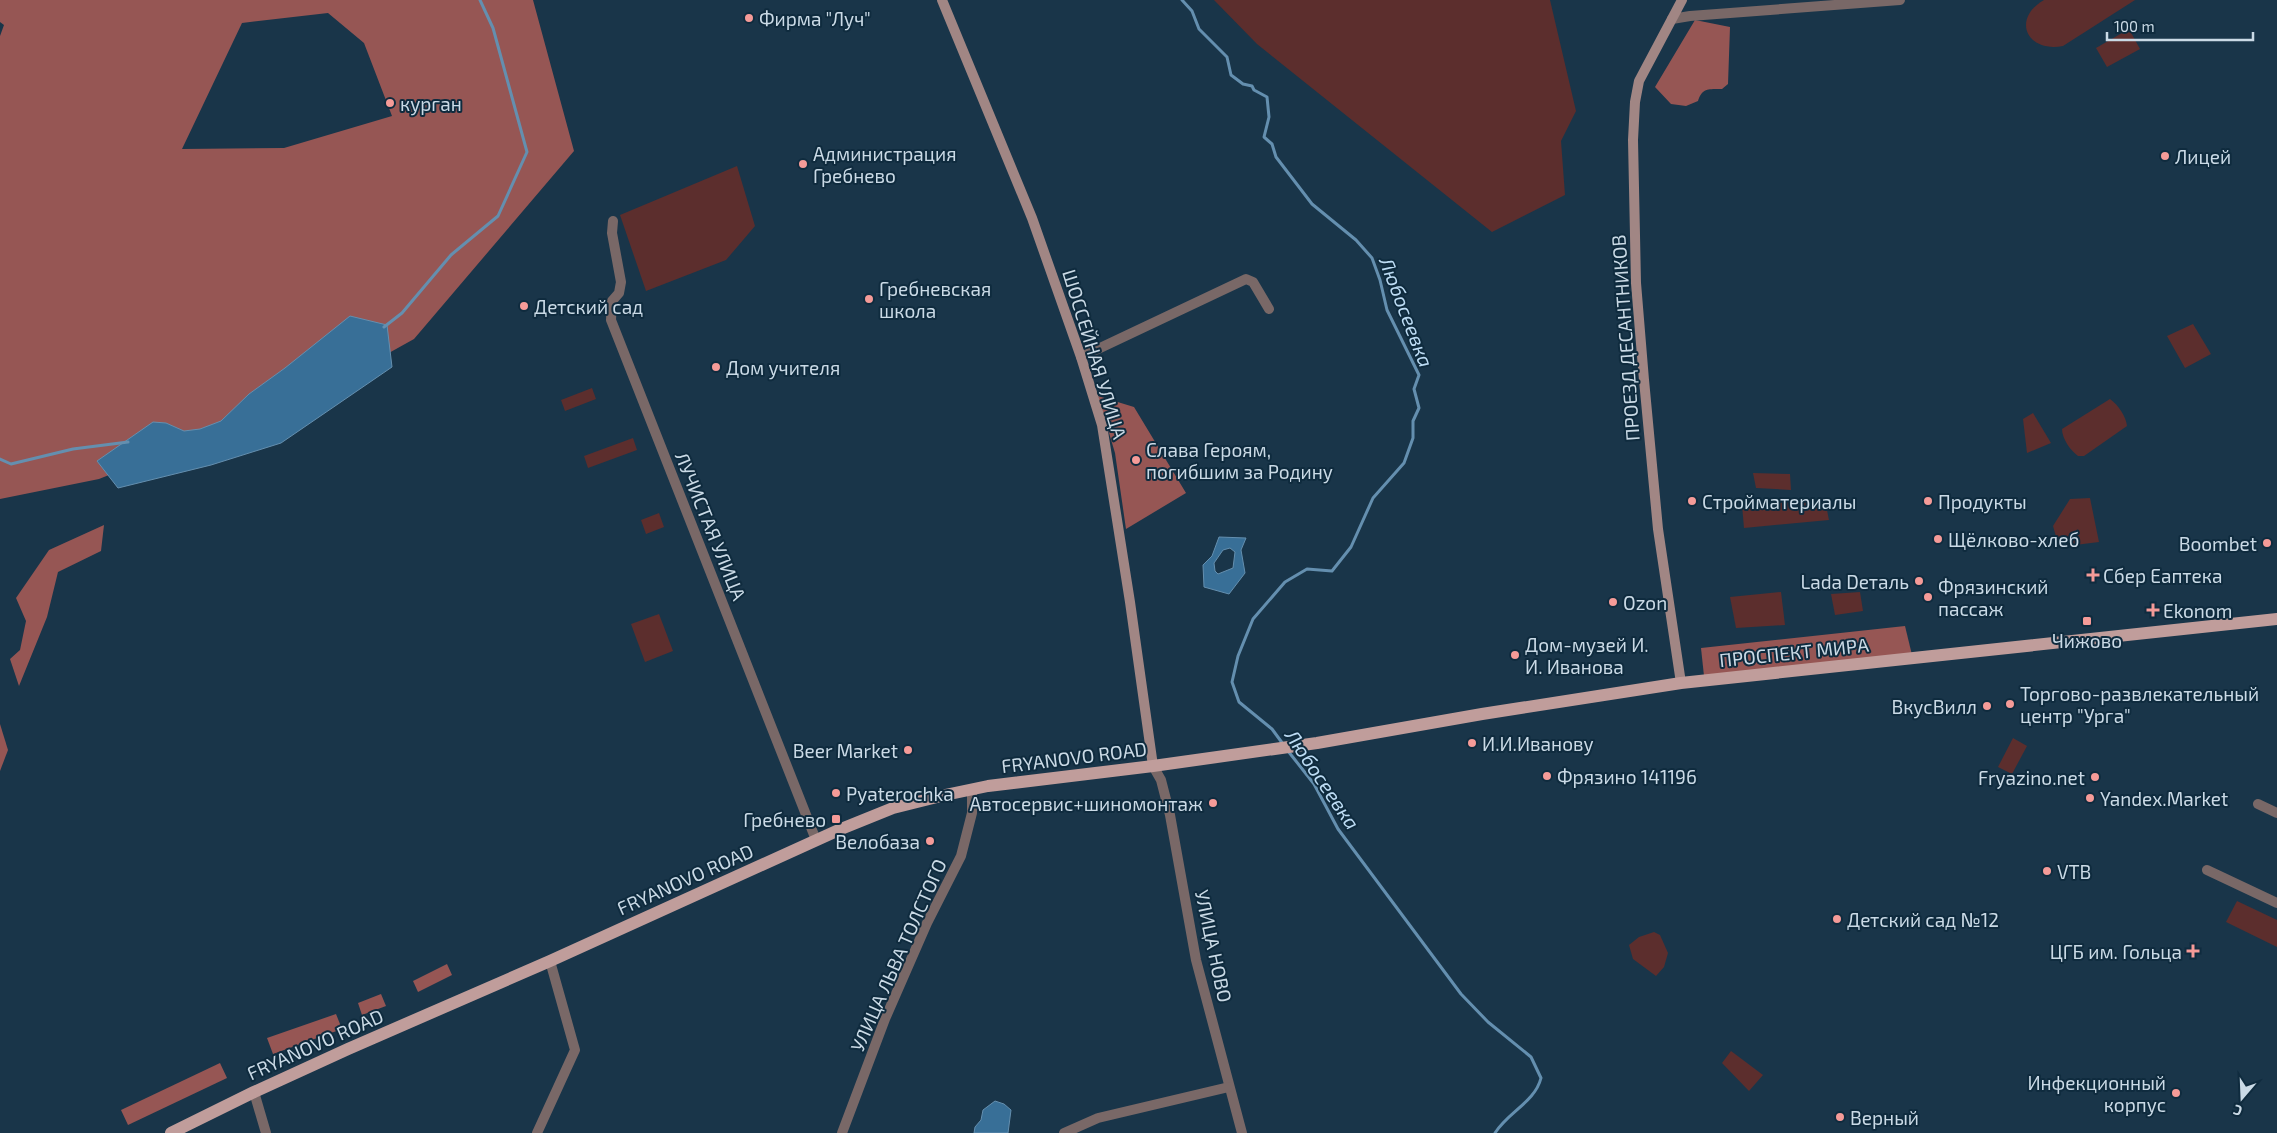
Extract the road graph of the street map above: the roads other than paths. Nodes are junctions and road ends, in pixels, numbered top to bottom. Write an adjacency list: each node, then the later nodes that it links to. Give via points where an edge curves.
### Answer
1 (942, 0): 7 (street, ШОССЕЙНАЯ УЛИЦА, via 1010,161)
2 (1682, 0): 4 (street, ПРОЕЗД ДЕСАНТНИКОВ)
3 (1900, 0): 4 (street)
4 (1672, 19): 9 (street, ПРОЕЗД ДЕСАНТНИКОВ, via 1639,81 1634,120 1633,185 1637,303 1658,530)
5 (613, 221): 15 (street, ЛУЧИСТАЯ УЛИЦА, via 612,233 622,282 612,301 611,320)
6 (1269, 309): 7 (street, via 1253,282 1246,279)
7 (1082, 357): 11 (street, ШОССЕЙНАЯ УЛИЦА, via 1102,425)
8 (2277, 619): 9 (main road, ПРОСПЕКТ МИРА)
9 (1681, 683): 10 (main road, ПРОСПЕКТ МИРА)
10 (1317, 742): 11 (main road, FRYANOVO ROAD)
11 (1154, 766): 12 (main road, FRYANOVO ROAD); 19 (street, УЛИЦА НОВО, via 1170,815 1196,960)
12 (972, 789): 15 (main road, FRYANOVO ROAD, via 893,808); 24 (street, УЛИЦА ЛЬВА ТОЛСТОГО, via 972,813 962,856 927,923 888,1010)
13 (2258, 804): 14 (street)
14 (2277, 813)
15 (816, 840): 18 (main road, FRYANOVO ROAD)
16 (2207, 870): 17 (street)
17 (2277, 904)
18 (550, 961): 20 (main road, FRYANOVO ROAD); 23 (street, via 575,1050)
19 (1229, 1087): 25 (street, via 1098,1118); 26 (street, УЛИЦА НОВО)
20 (254, 1092): 21 (main road, FRYANOVO ROAD); 22 (street)
21 (171, 1133)
22 (266, 1133)
23 (537, 1133)
24 (842, 1133)
25 (1064, 1133)
26 (1242, 1133)

